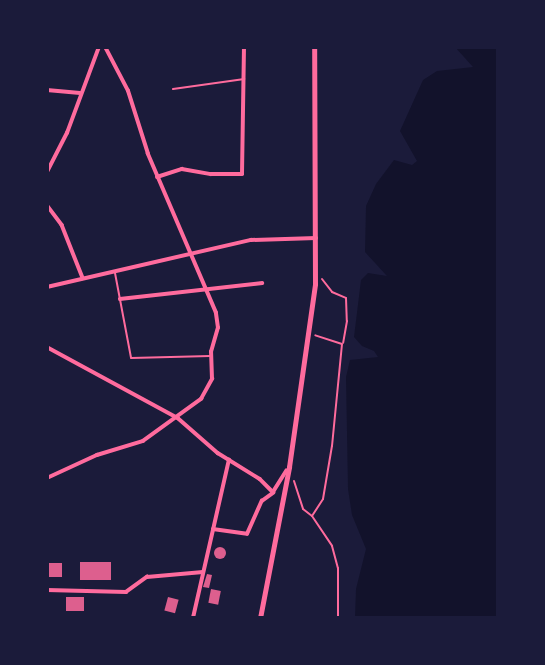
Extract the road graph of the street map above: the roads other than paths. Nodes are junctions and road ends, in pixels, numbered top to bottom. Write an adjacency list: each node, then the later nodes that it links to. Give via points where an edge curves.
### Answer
1 (99, 47): 8 (street)
2 (105, 47): 10 (street, via 128,91)
3 (244, 47): 5 (street)
4 (314, 47): 12 (main road)
5 (245, 78): 6 (lane); 10 (street, via 243,174 182,169)
6 (173, 89)
7 (47, 90): 8 (street)
8 (80, 93): 9 (street)
9 (47, 172)
10 (157, 177): 13 (street)
11 (47, 205): 15 (street, via 62,225)
12 (316, 238): 13 (street, via 251,240); 24 (main road, via 309,333)
13 (192, 255): 14 (street); 18 (street)
14 (115, 272): 15 (street); 19 (lane)
15 (83, 278): 17 (street)
16 (262, 283): 18 (street)
17 (47, 287)
18 (207, 287): 19 (street); 21 (street, via 218,328)
19 (120, 299): 21 (lane, via 131,358)
20 (47, 347): 22 (street)
21 (212, 356): 22 (street, via 209,387)
22 (178, 418): 23 (street); 25 (street, via 143,441)
23 (229, 460): 24 (street, via 274,492); 26 (street)
24 (289, 467): 26 (street, via 270,497 262,501 247,534); 30 (main road)
25 (47, 478)
26 (213, 529): 27 (street)
27 (204, 572): 28 (street, via 147,577 126,592); 29 (street)
28 (47, 590)
29 (193, 618)
30 (260, 618)

